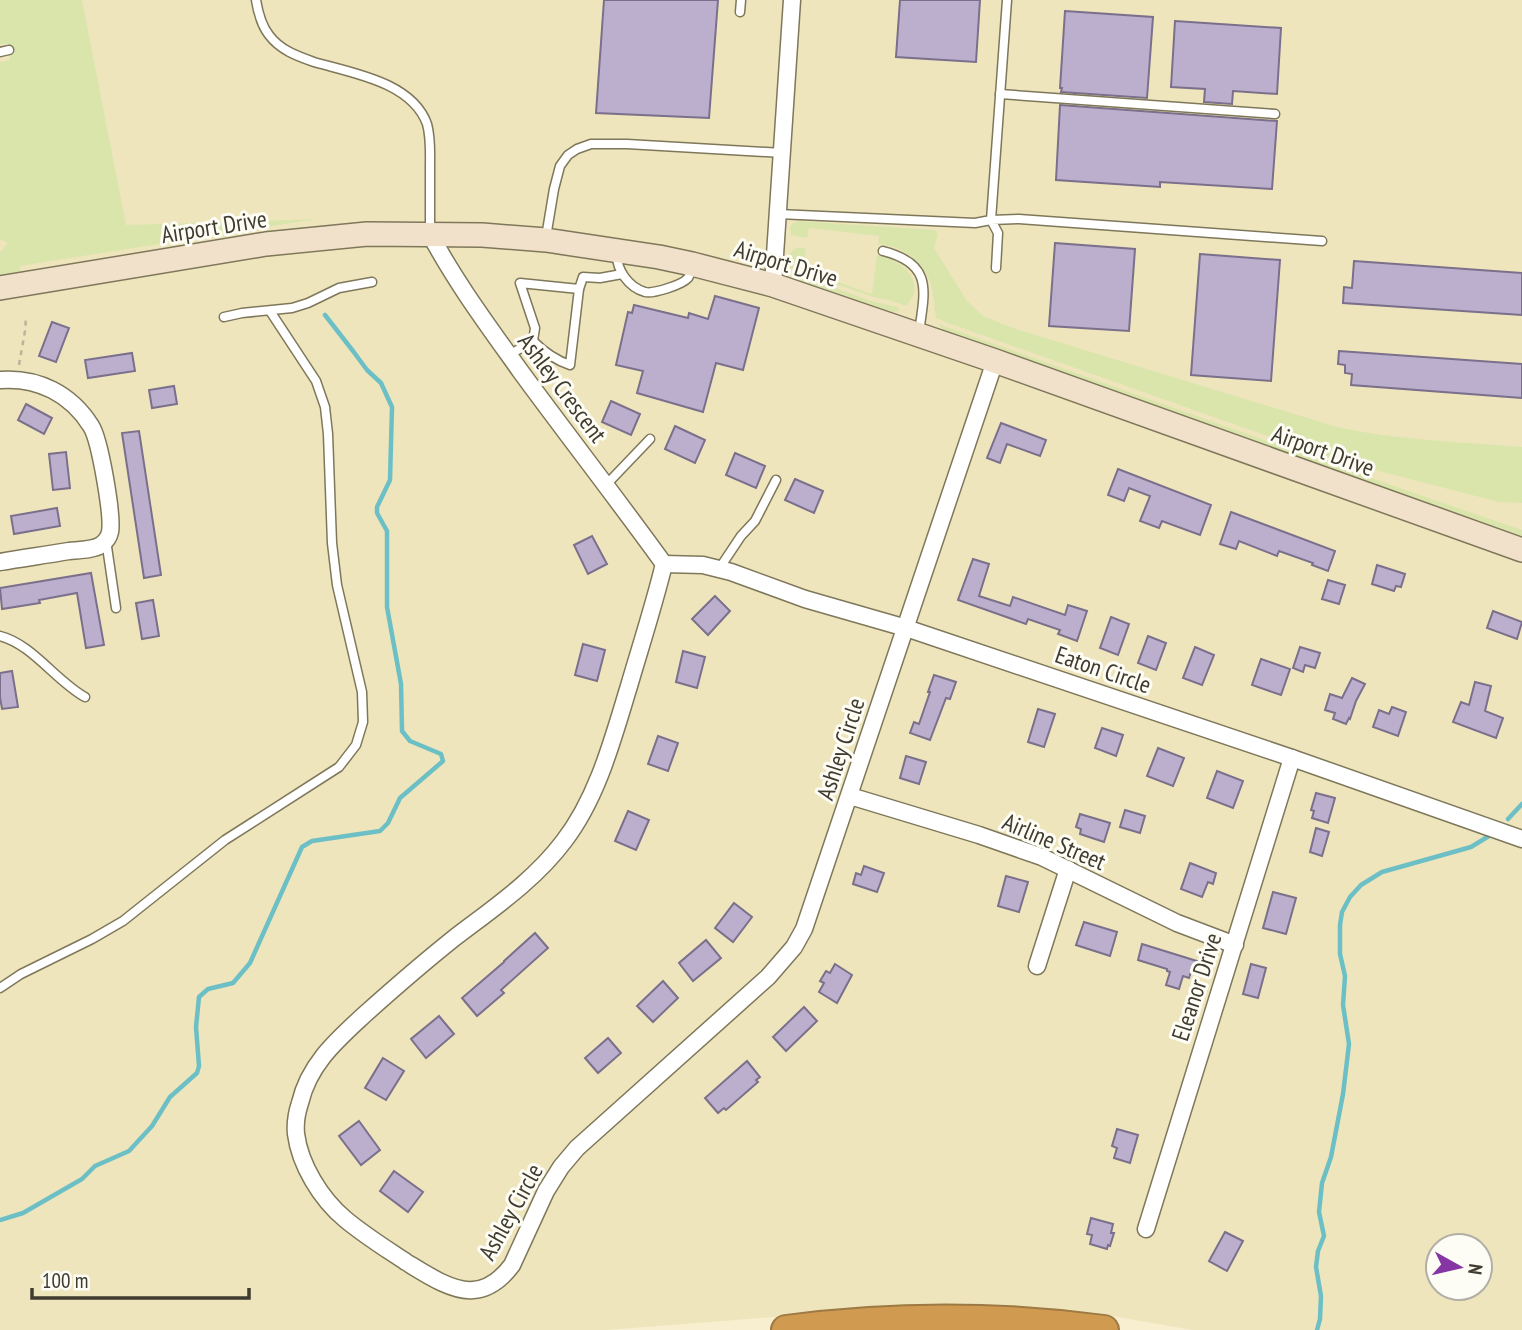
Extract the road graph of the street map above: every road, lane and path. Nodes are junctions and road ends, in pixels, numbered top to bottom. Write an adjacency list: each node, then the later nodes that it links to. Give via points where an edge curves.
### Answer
1 (256, 0): 11 (lane, via 269,36 282,49 387,85 406,95 418,109 430,145)
2 (741, 0): 5 (lane)
3 (792, 0): 8 (street)
4 (1007, 0): 6 (lane)
5 (740, 12)
6 (1000, 94): 7 (lane); 10 (lane)
7 (1275, 114)
8 (782, 153): 9 (street); 12 (lane, via 617,144 577,149 560,166)
9 (778, 214): 10 (lane); 20 (street)
10 (991, 220): 13 (lane); 17 (lane, via 998,233)
11 (430, 234): 12 (street, Airport Drive); 21 (street, Airport Drive, via 308,239); 28 (street, Ashley Crescent)
12 (545, 240): 14 (street, Airport Drive)
13 (1322, 241)
14 (617, 250): 16 (street, Airport Drive); 18 (lane)
15 (883, 251): 26 (lane, via 901,256 917,269 925,290)
16 (692, 264): 18 (lane, via 688,278 648,293); 20 (street, Airport Drive)
17 (996, 268)
18 (622, 274): 22 (lane, via 583,278)
19 (372, 282): 23 (lane)
20 (773, 285): 26 (street, Airport Drive)
21 (0, 288)
22 (579, 289): 27 (lane, via 520,283 535,328); 27 (lane, via 570,365 549,356)
23 (270, 311): 25 (lane); 50 (lane, via 316,381 325,407 337,585 362,691 363,722 356,745 339,767 225,840 123,921)
24 (26, 317): 30 (path)
25 (224, 317)
26 (919, 335): 29 (street, Airport Drive)
27 (533, 341): 28 (lane)
28 (509, 355): 34 (street, Ashley Crescent)
29 (995, 361): 36 (street, Airport Drive); 41 (street, Ashley Circle)
30 (18, 372)
31 (0, 380): 35 (street, via 50,388 75,405 92,428 111,521)
32 (650, 439): 34 (lane)
33 (776, 480): 39 (lane, via 755,521)
34 (607, 485): 38 (street, Ashley Crescent)
35 (106, 540): 37 (street, via 88,548); 40 (lane)
36 (1522, 550)
37 (0, 562)
38 (664, 564): 39 (street, Eaton Circle); 45 (street, Ashley Circle, via 610,748 565,840 521,886 380,1001 315,1065 300,1100 296,1134 303,1162 332,1207 371,1239 450,1286 473,1290 497,1281 512,1265 546,1191 576,1148 768,977 794,947)
39 (719, 569): 41 (street, Eaton Circle)
40 (116, 608)
41 (906, 628): 44 (street, Eaton Circle); 45 (street, Ashley Circle)
42 (0, 636): 43 (lane, via 33,655)
43 (85, 697)
44 (1292, 758): 46 (street, Eaton Circle); 48 (street, Eleanor Drive)
45 (850, 796): 47 (street, Airline Street, via 979,835)
46 (1522, 839)
47 (1068, 869): 48 (street, Airline Street, via 1158,914); 49 (street)
48 (1235, 945): 51 (street, Eleanor Drive)
49 (1037, 966)
50 (0, 988)
51 (1146, 1229)
52 (786, 1330): 53 (highway, via 956,1320)
53 (1104, 1330)

